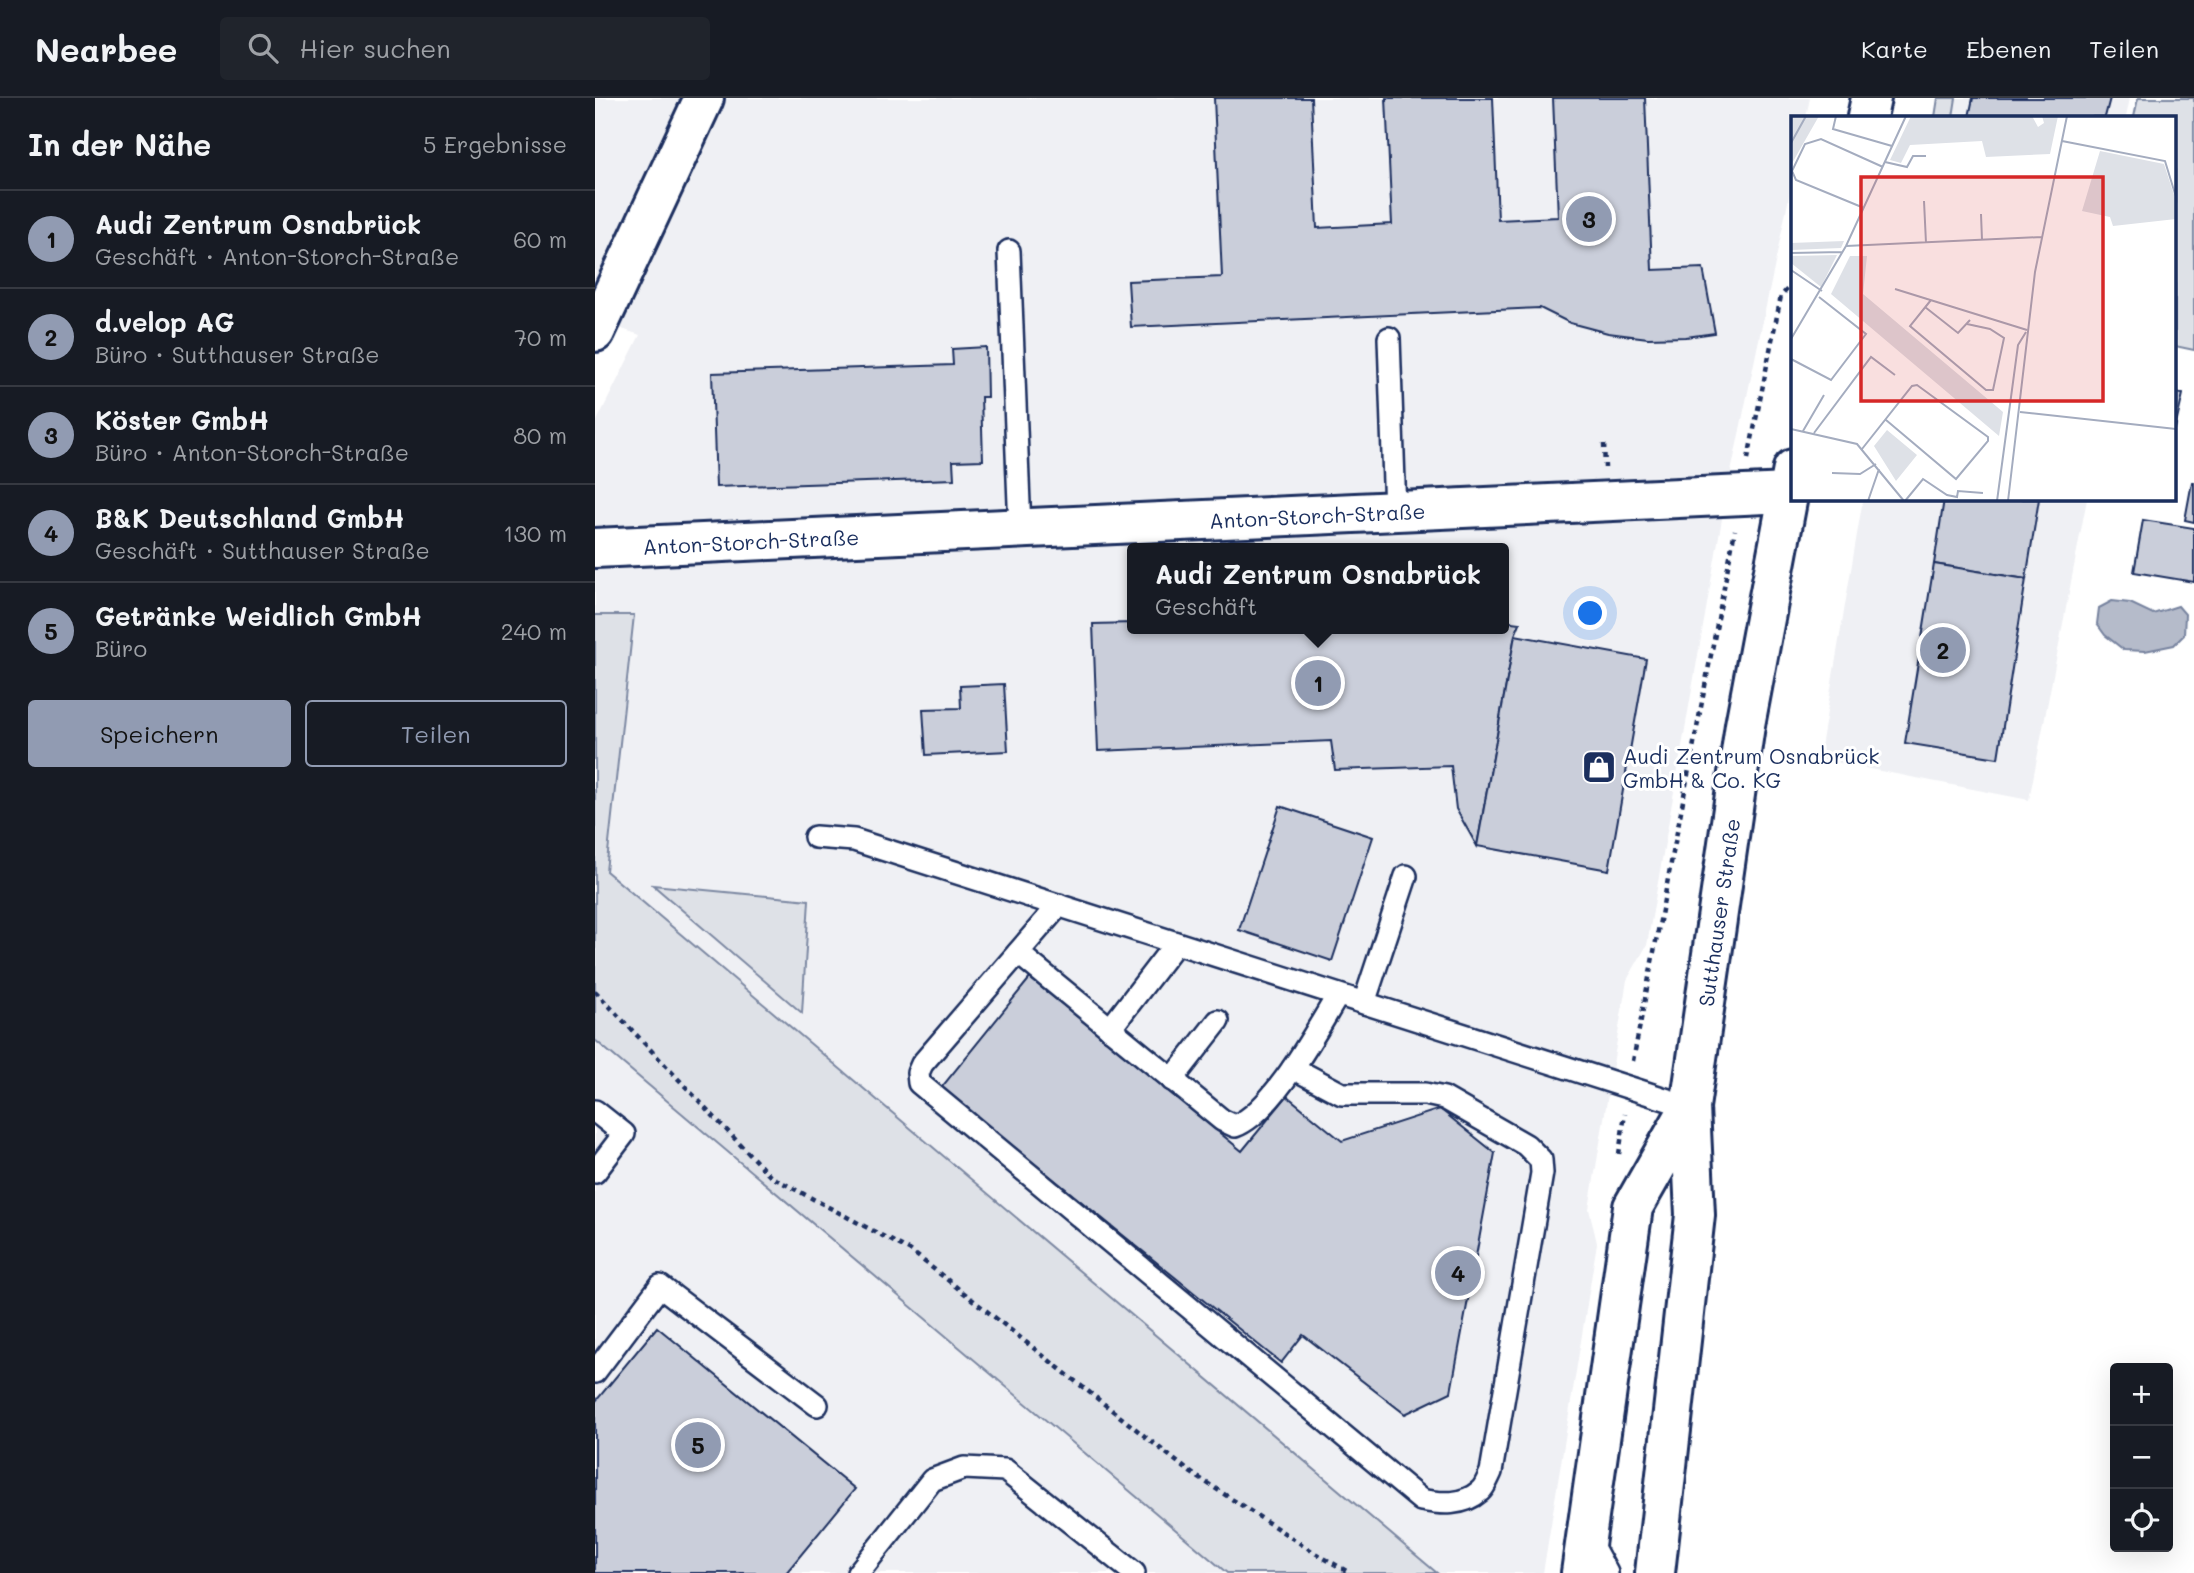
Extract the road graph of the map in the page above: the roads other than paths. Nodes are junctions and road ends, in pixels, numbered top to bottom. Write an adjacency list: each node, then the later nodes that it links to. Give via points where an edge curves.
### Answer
1 (704, 98): 5 (street)
2 (1871, 98): 3 (street)
3 (1867, 116)
4 (1009, 251): 10 (lane)
5 (603, 294): 6 (street)
6 (595, 332)
7 (1389, 338): 9 (lane)
8 (1791, 481): 9 (street, Anton-Storch-Straße, via 1741,495); 23 (street, Sutthauser Straße, via 1745,725)
9 (1395, 512): 10 (street, Anton-Storch-Straße)
10 (1020, 529): 11 (street, Anton-Storch-Straße)
11 (595, 548)
12 (815, 837): 14 (lane, via 854,840)
13 (1406, 876): 18 (lane)
14 (1059, 905): 15 (lane); 16 (lane)
15 (1176, 943): 17 (lane); 20 (lane)
16 (1018, 953): 20 (lane); 21 (lane, via 922,1064 919,1083 1421,1500 1441,1504 1465,1501 1482,1490 1491,1472 1541,1160 1526,1145 1444,1098 1342,1094)
17 (1338, 995): 18 (lane); 21 (lane)
18 (1364, 1003): 23 (lane)
19 (1217, 1021): 22 (lane)
20 (1110, 1029): 22 (lane)
21 (1293, 1068): 22 (lane, via 1257,1112 1235,1126 1222,1121)
22 (1172, 1080)
23 (1690, 1107): 28 (street, Sutthauser Straße, via 1633,1207); 33 (street, Sutthauser Straße, via 1695,1215)
24 (595, 1111): 25 (lane, via 624,1134)
25 (595, 1172)
26 (595, 1372): 27 (lane, via 660,1286)
27 (817, 1405)
28 (1587, 1535): 31 (street, Sutthauser Straße); 32 (lane)
29 (858, 1573): 30 (lane, via 932,1479 964,1468 1006,1471)
30 (1134, 1573)
31 (1581, 1573)
32 (1607, 1573)
33 (1655, 1573)

